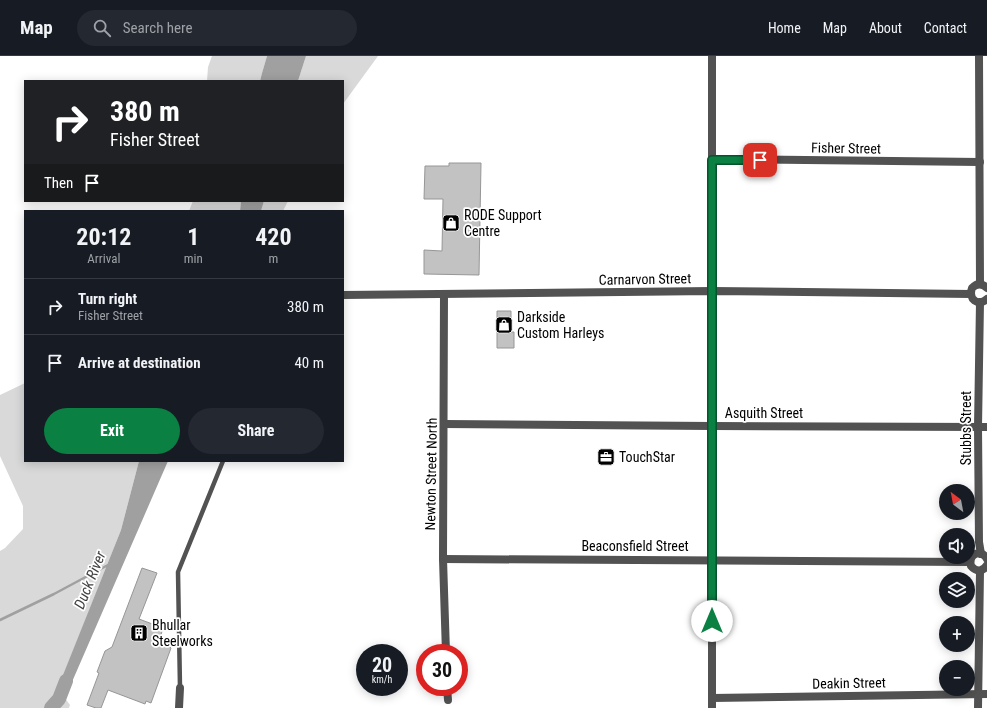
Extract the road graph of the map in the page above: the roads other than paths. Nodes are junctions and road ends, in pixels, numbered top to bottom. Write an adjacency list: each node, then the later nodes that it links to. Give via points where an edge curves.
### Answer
1 (712, 56): 3 (street)
2 (980, 56): 4 (street)
3 (712, 160): 4 (street, Fisher Street); 6 (street)
4 (980, 162): 5 (street)
5 (984, 286): 8 (street, via 974,286)
6 (712, 291): 7 (street, Carnarvon Street); 8 (street, Carnarvon Street); 12 (street)
7 (444, 294): 9 (street, Carnarvon Street); 11 (street, Newton Street North)
8 (971, 294): 10 (street, via 975,301)
9 (344, 295)
10 (983, 301): 13 (street, Stubbs Street)
11 (444, 424): 12 (street, Asquith Street); 17 (street, Newton Street North)
12 (712, 426): 13 (street, Asquith Street); 19 (street)
13 (983, 427): 15 (street, Stubbs Street, via 979,542)
14 (223, 462): 25 (lane, via 178,572)
15 (981, 554): 16 (street); 18 (street)
16 (975, 555)
17 (443, 559): 19 (street, Beaconsfield Street); 24 (street, Newton Street North)
18 (987, 559)
19 (712, 560): 20 (street, Beaconsfield Street); 29 (street)
20 (939, 562)
21 (970, 564): 23 (street)
22 (987, 565): 23 (street)
23 (980, 571): 26 (street)
24 (446, 644)
25 (180, 688): 31 (street)
26 (978, 694): 27 (street, Deakin Street); 29 (street, Deakin Street); 33 (street)
27 (987, 694)
28 (448, 696): 30 (street)
29 (712, 698): 32 (street)
30 (448, 700)
31 (179, 708)
32 (712, 708)
33 (978, 708)

